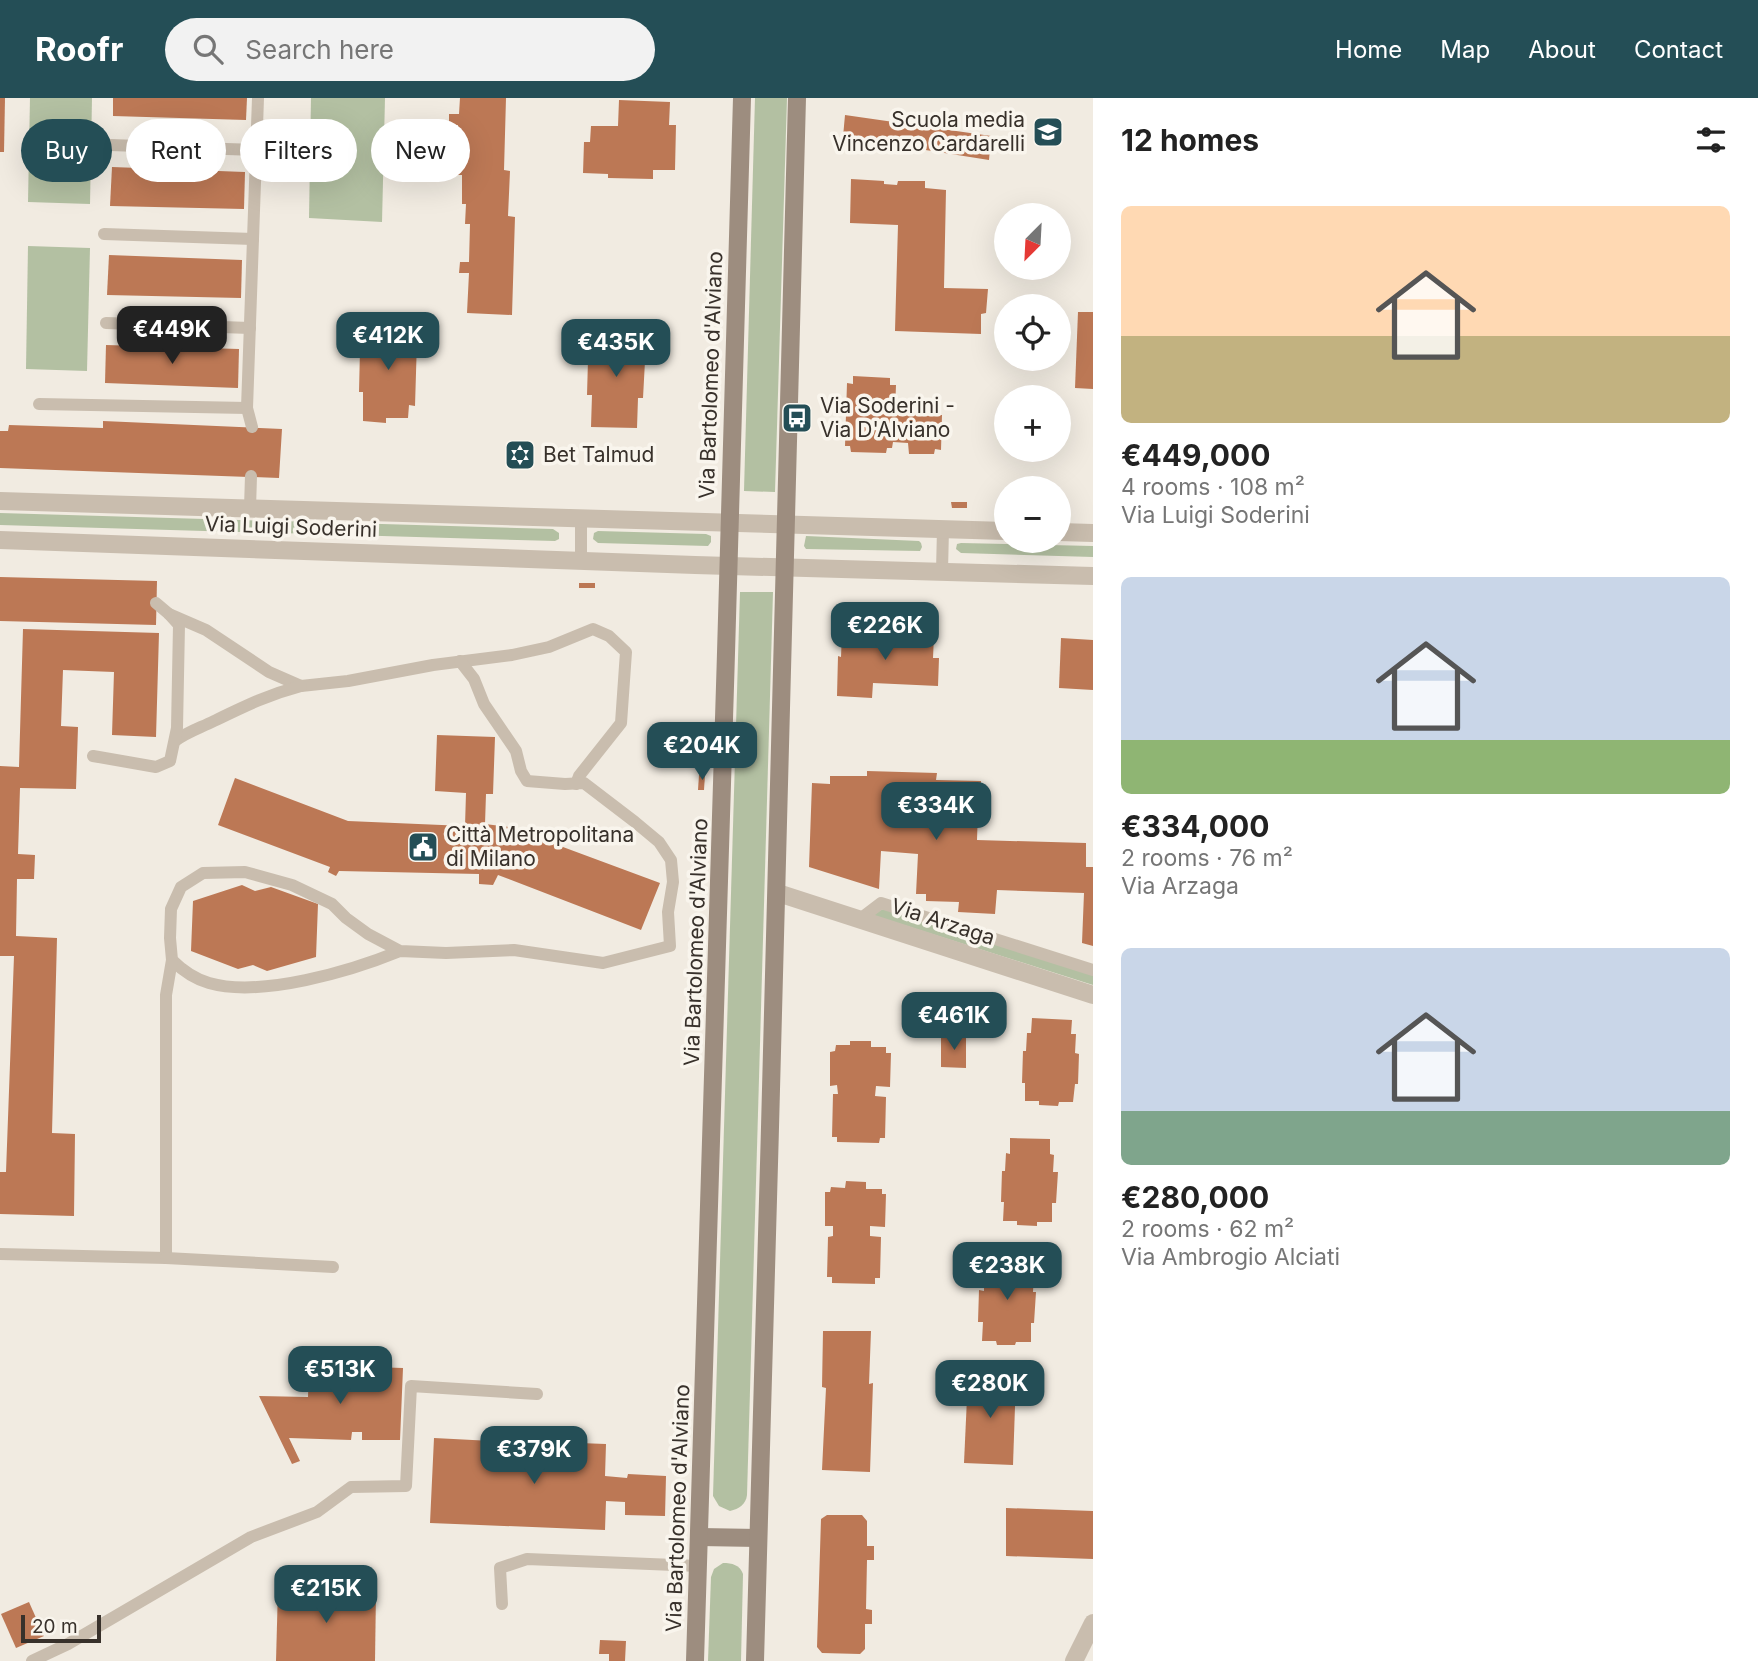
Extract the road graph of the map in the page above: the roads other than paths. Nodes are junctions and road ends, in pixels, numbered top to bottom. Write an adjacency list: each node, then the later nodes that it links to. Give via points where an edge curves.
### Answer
1 (258, 98): 4 (lane)
2 (742, 98): 19 (main road, Via Bartolomeo d'Alviano)
3 (797, 98): 20 (main road)
4 (257, 119)
5 (112, 145): 6 (lane)
6 (240, 149)
7 (255, 182): 9 (lane)
8 (104, 233): 9 (lane)
9 (253, 239): 11 (lane)
10 (106, 323): 11 (lane)
11 (250, 328): 13 (lane)
12 (39, 404): 13 (lane)
13 (247, 408): 14 (lane)
14 (253, 427)
15 (251, 476): 17 (lane)
16 (0, 501): 17 (street, Via Luigi Soderini)
17 (250, 508): 18 (street, Via Luigi Soderini)
18 (581, 518): 19 (street, Via Luigi Soderini); 26 (lane)
19 (730, 523): 20 (street, Via Luigi Soderini); 27 (main road, Via Bartolomeo d'Alviano)
20 (787, 524): 21 (street, Via Luigi Soderini); 28 (main road)
21 (943, 529): 22 (street, Via Luigi Soderini); 29 (lane)
22 (994, 531)
23 (1071, 532): 24 (street)
24 (1093, 533)
25 (0, 540): 26 (street, Via Luigi Soderini)
26 (581, 559): 27 (street, Via Luigi Soderini)
27 (729, 565): 28 (street, Via Luigi Soderini); 48 (main road, Via Bartolomeo d'Alviano)
28 (785, 567): 29 (street, Via Luigi Soderini); 38 (main road)
29 (942, 571): 30 (street, Via Luigi Soderini)
30 (1093, 576)
31 (156, 603): 32 (lane)
32 (169, 614): 34 (lane, via 206,630 270,672); 35 (lane, via 179,625)
33 (460, 661): 34 (lane); 37 (lane, via 516,751 527,781); 37 (lane, via 549,647 593,629 626,652 621,723)
34 (301, 686): 35 (lane, via 248,704)
35 (175, 741): 36 (lane, via 170,761 156,766)
36 (93, 756)
37 (576, 784): 40 (lane, via 584,783 635,822 659,842 671,860 668,912 675,948 603,963 514,950)
38 (778, 893): 39 (street, Via Arzaga); 49 (main road)
39 (860, 919): 42 (lane, via 881,903); 43 (street, Via Arzaga)
40 (400, 951): 41 (lane, via 277,986 208,983); 41 (lane, via 368,934 332,904 292,885 245,872 203,873 181,887 171,909)
41 (172, 960): 45 (lane, via 166,995)
42 (1093, 970)
43 (1093, 995)
44 (0, 1254): 45 (lane)
45 (166, 1258): 46 (lane)
46 (333, 1267)
47 (537, 1394): 53 (lane, via 411,1386 406,1486 351,1487 317,1513 251,1537)
48 (700, 1537): 49 (main road); 50 (main road, Via Bartolomeo d'Alviano)
49 (758, 1538): 55 (main road)
50 (699, 1566): 51 (lane, via 527,1559 500,1568); 54 (main road, Via Bartolomeo d'Alviano)
51 (502, 1604)
52 (1093, 1623): 56 (street)
53 (32, 1661)
54 (695, 1661)
55 (755, 1661)
56 (1074, 1661)

